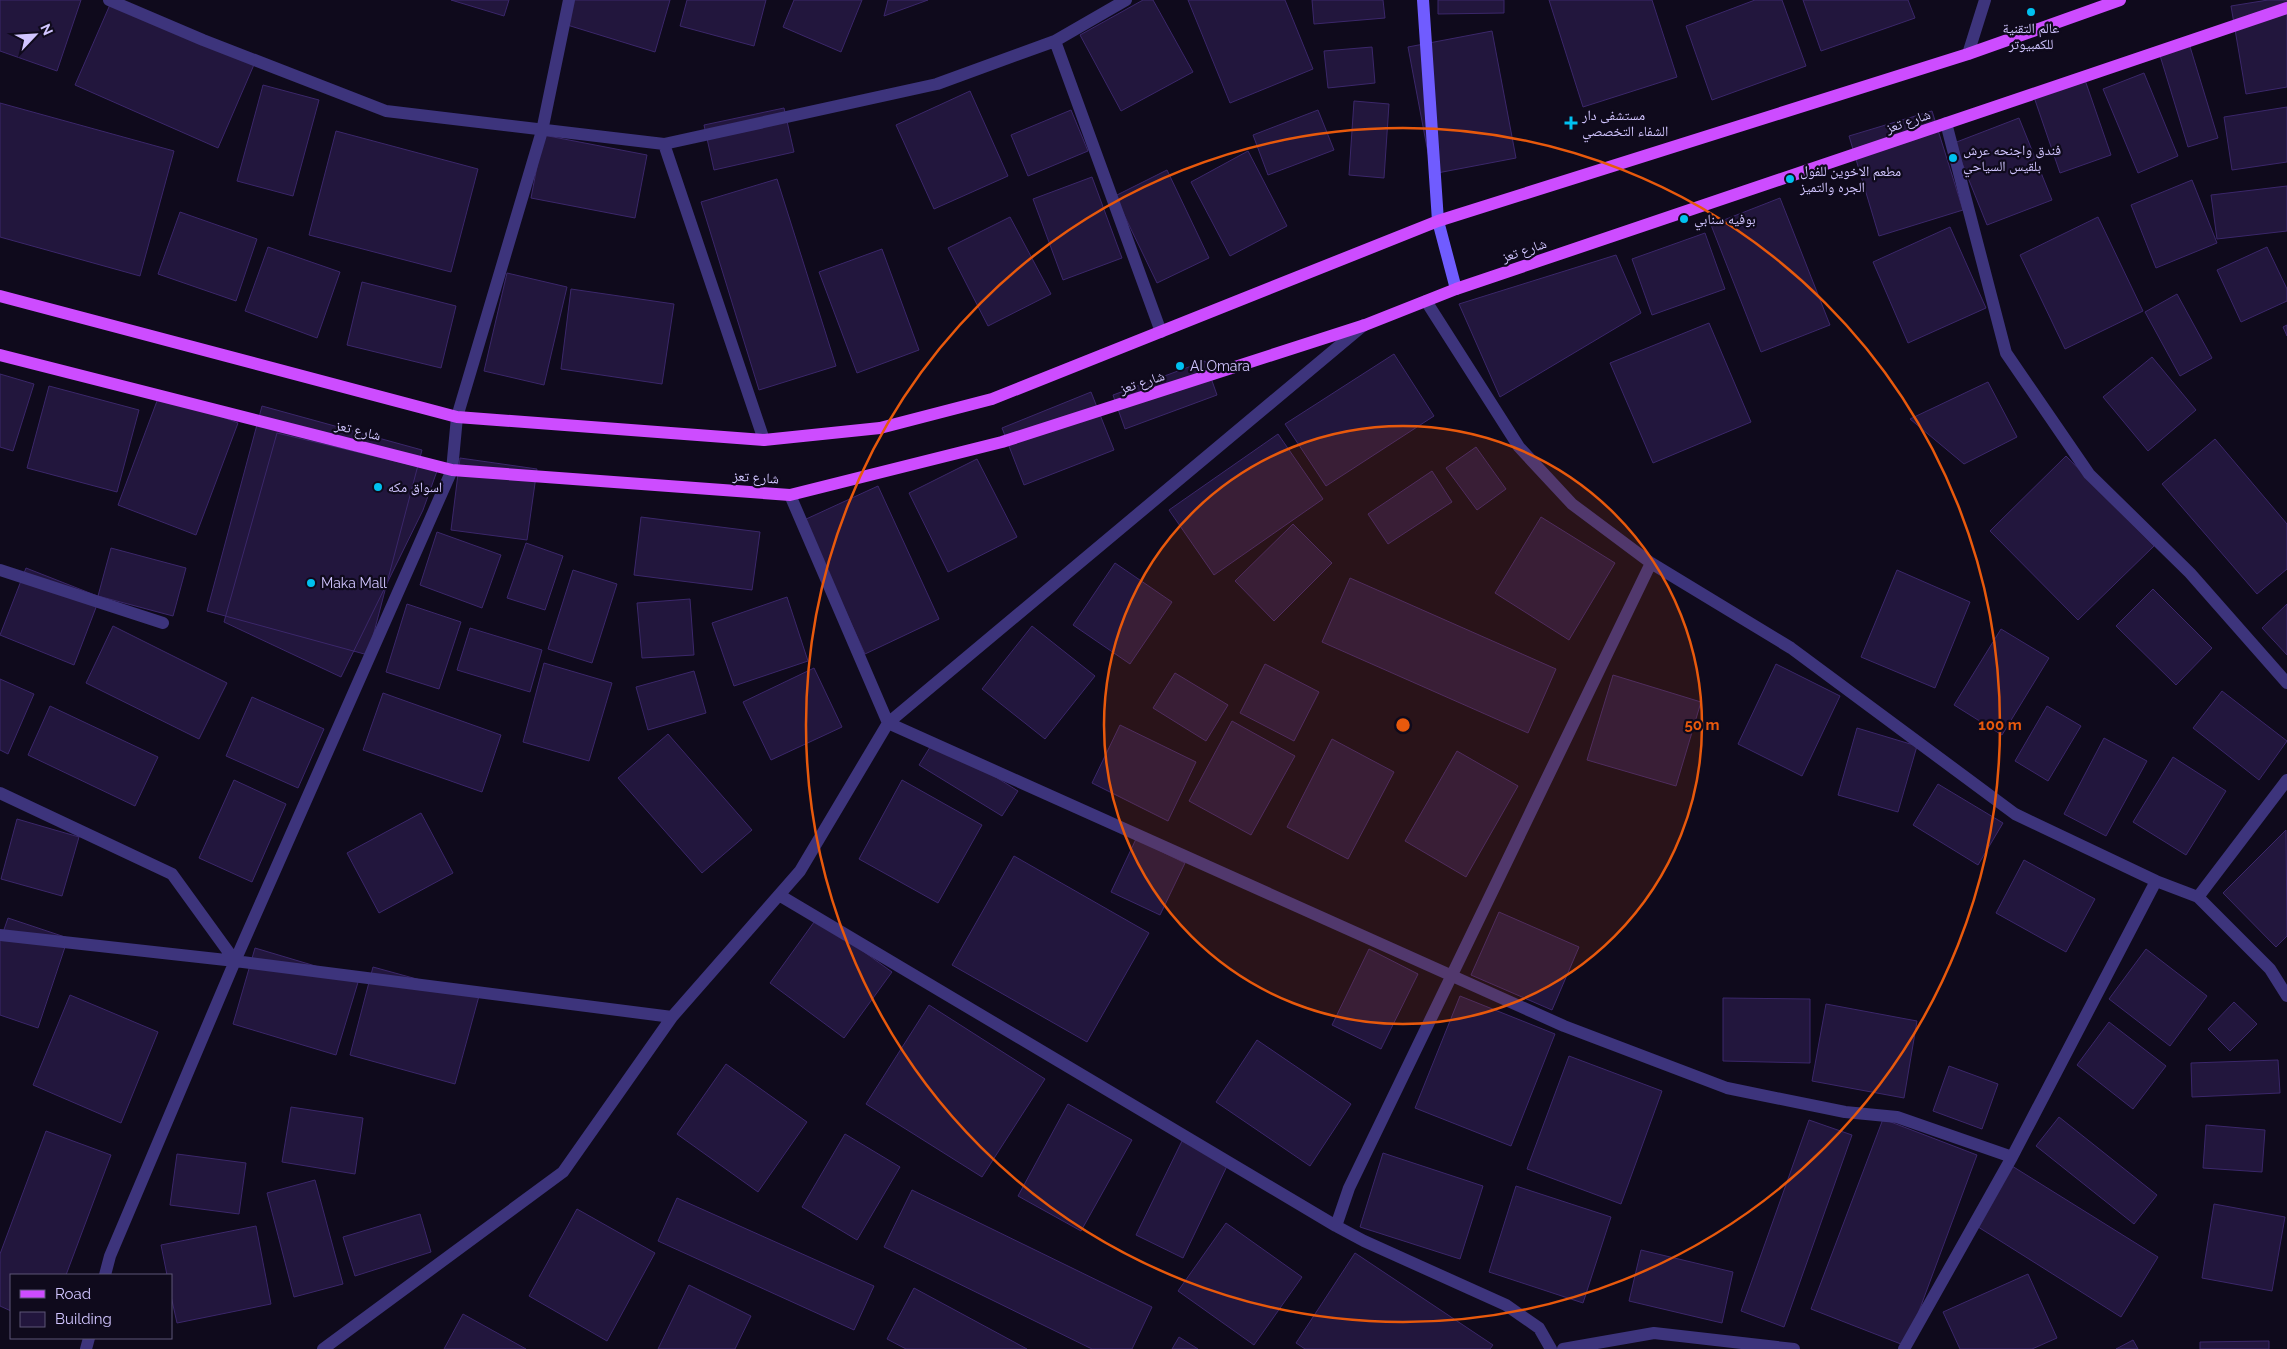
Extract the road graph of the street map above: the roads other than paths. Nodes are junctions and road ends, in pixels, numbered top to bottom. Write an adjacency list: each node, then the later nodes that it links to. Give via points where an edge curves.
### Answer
1 (110, 0): 11 (street, via 386,112)
2 (569, 0): 11 (street)
3 (1126, 0): 8 (street)
4 (1423, 0): 13 (main road)
5 (1985, 0): 9 (street)
6 (2120, 0): 9 (main road)
7 (2287, 8): 10 (main road, شارع تعز)
8 (1055, 41): 12 (street, via 937,84); 18 (street)
9 (1968, 54): 13 (main road)
10 (1946, 124): 14 (main road, شارع تعز); 27 (street, via 2006,352 2089,474 2190,572)
11 (542, 131): 12 (street); 20 (street)
12 (664, 144): 21 (street)
13 (1438, 221): 14 (main road); 18 (main road)
14 (1456, 289): 16 (main road, شارع تعز)
15 (0, 296): 20 (main road)
16 (1426, 301): 17 (main road, شارع تعز); 24 (street, via 1519,446 1572,504)
17 (1365, 325): 23 (main road, شارع تعز, via 1002,442); 28 (street)
18 (1161, 332): 21 (main road, via 992,399 880,428)
19 (0, 355): 22 (main road, شارع تعز)
20 (457, 417): 21 (main road); 22 (street)
21 (764, 440)
22 (452, 470): 23 (main road, شارع تعز); 35 (street)
23 (790, 495): 28 (street)
24 (1651, 563): 31 (street, via 1791,648 2015,814); 36 (street)
25 (0, 570): 26 (street)
26 (163, 623)
27 (2287, 683)
28 (888, 723): 32 (street, via 800,871); 36 (street)
29 (2287, 780): 33 (street)
30 (0, 793): 35 (street, via 172,874)
31 (2156, 881): 33 (street); 39 (street)
32 (779, 895): 38 (street); 40 (street)
33 (2198, 897): 37 (street, via 2270,968)
34 (0, 935): 35 (street)
35 (235, 961): 38 (street); 41 (street, via 110,1256)
36 (1452, 975): 39 (street, via 1564,1026 1727,1088 1845,1112 1897,1117); 40 (street, via 1349,1188)
37 (2287, 996)
38 (672, 1017): 42 (street, via 563,1172)
39 (2012, 1156): 46 (street)
40 (1336, 1226): 43 (street, via 1506,1305 1539,1328)
41 (105, 1274)
42 (323, 1349)
43 (1551, 1349)
44 (1563, 1349): 45 (street, via 1654,1334)
45 (1794, 1349)
46 (1904, 1349)

